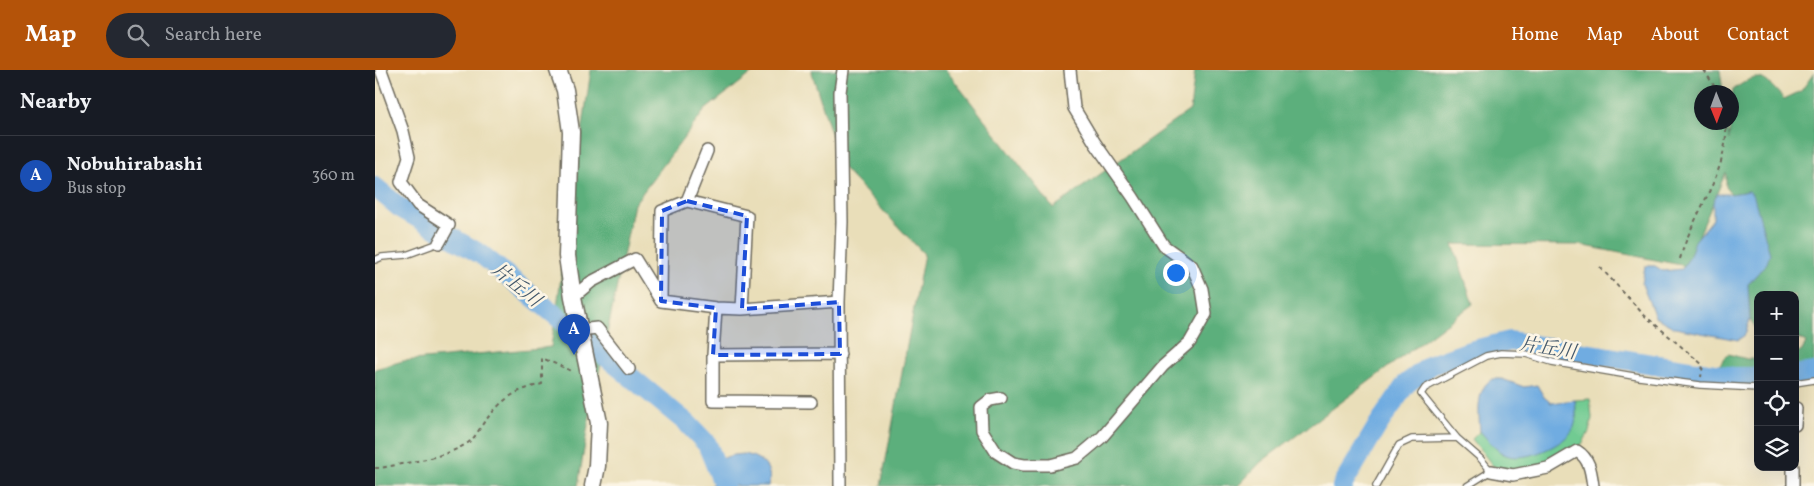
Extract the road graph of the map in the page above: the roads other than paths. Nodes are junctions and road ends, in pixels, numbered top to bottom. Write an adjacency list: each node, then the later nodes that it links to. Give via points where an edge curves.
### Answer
1 (381, 70): 7 (street, via 409,158 401,182 419,205 449,225)
2 (557, 70): 9 (street, via 565,90 571,132 567,256)
3 (843, 70): 11 (street, via 840,92 842,222)
4 (1069, 70): 21 (street, via 1074,108 1163,246 1192,266 1202,288 1206,314 1190,342 1163,366 1102,437 1077,458 1050,465 1024,465 1013,463 996,452 981,430 981,407 990,400)
5 (707, 151): 6 (street)
6 (687, 201): 10 (street, via 662,211); 13 (street, via 747,216)
7 (439, 242): 8 (lane, via 406,255)
8 (375, 260)
9 (573, 297): 10 (street, via 591,282 635,259); 14 (street)
10 (661, 301): 12 (street)
11 (839, 302): 13 (street); 15 (street)
12 (716, 308): 13 (street); 16 (street)
13 (742, 309)
14 (580, 330): 17 (street, via 597,328); 26 (street, via 599,423)
15 (840, 354): 16 (street); 27 (street)
16 (713, 355): 22 (street, via 713,401)
17 (629, 369)
18 (1814, 380): 19 (lane)
19 (1799, 382)
20 (1754, 388): 23 (lane, via 1639,377 1552,362 1526,354 1501,353 1486,356 1425,388 1421,394)
21 (1001, 398)
22 (811, 402)
23 (1457, 438): 24 (lane); 28 (lane, via 1412,439 1399,445)
24 (1491, 471): 29 (lane); 30 (street, via 1513,475 1548,468 1577,451 1585,456)
25 (1793, 471): 31 (street)
26 (593, 486)
27 (840, 486)
28 (1376, 486)
29 (1467, 486)
30 (1593, 486)
31 (1793, 486)

